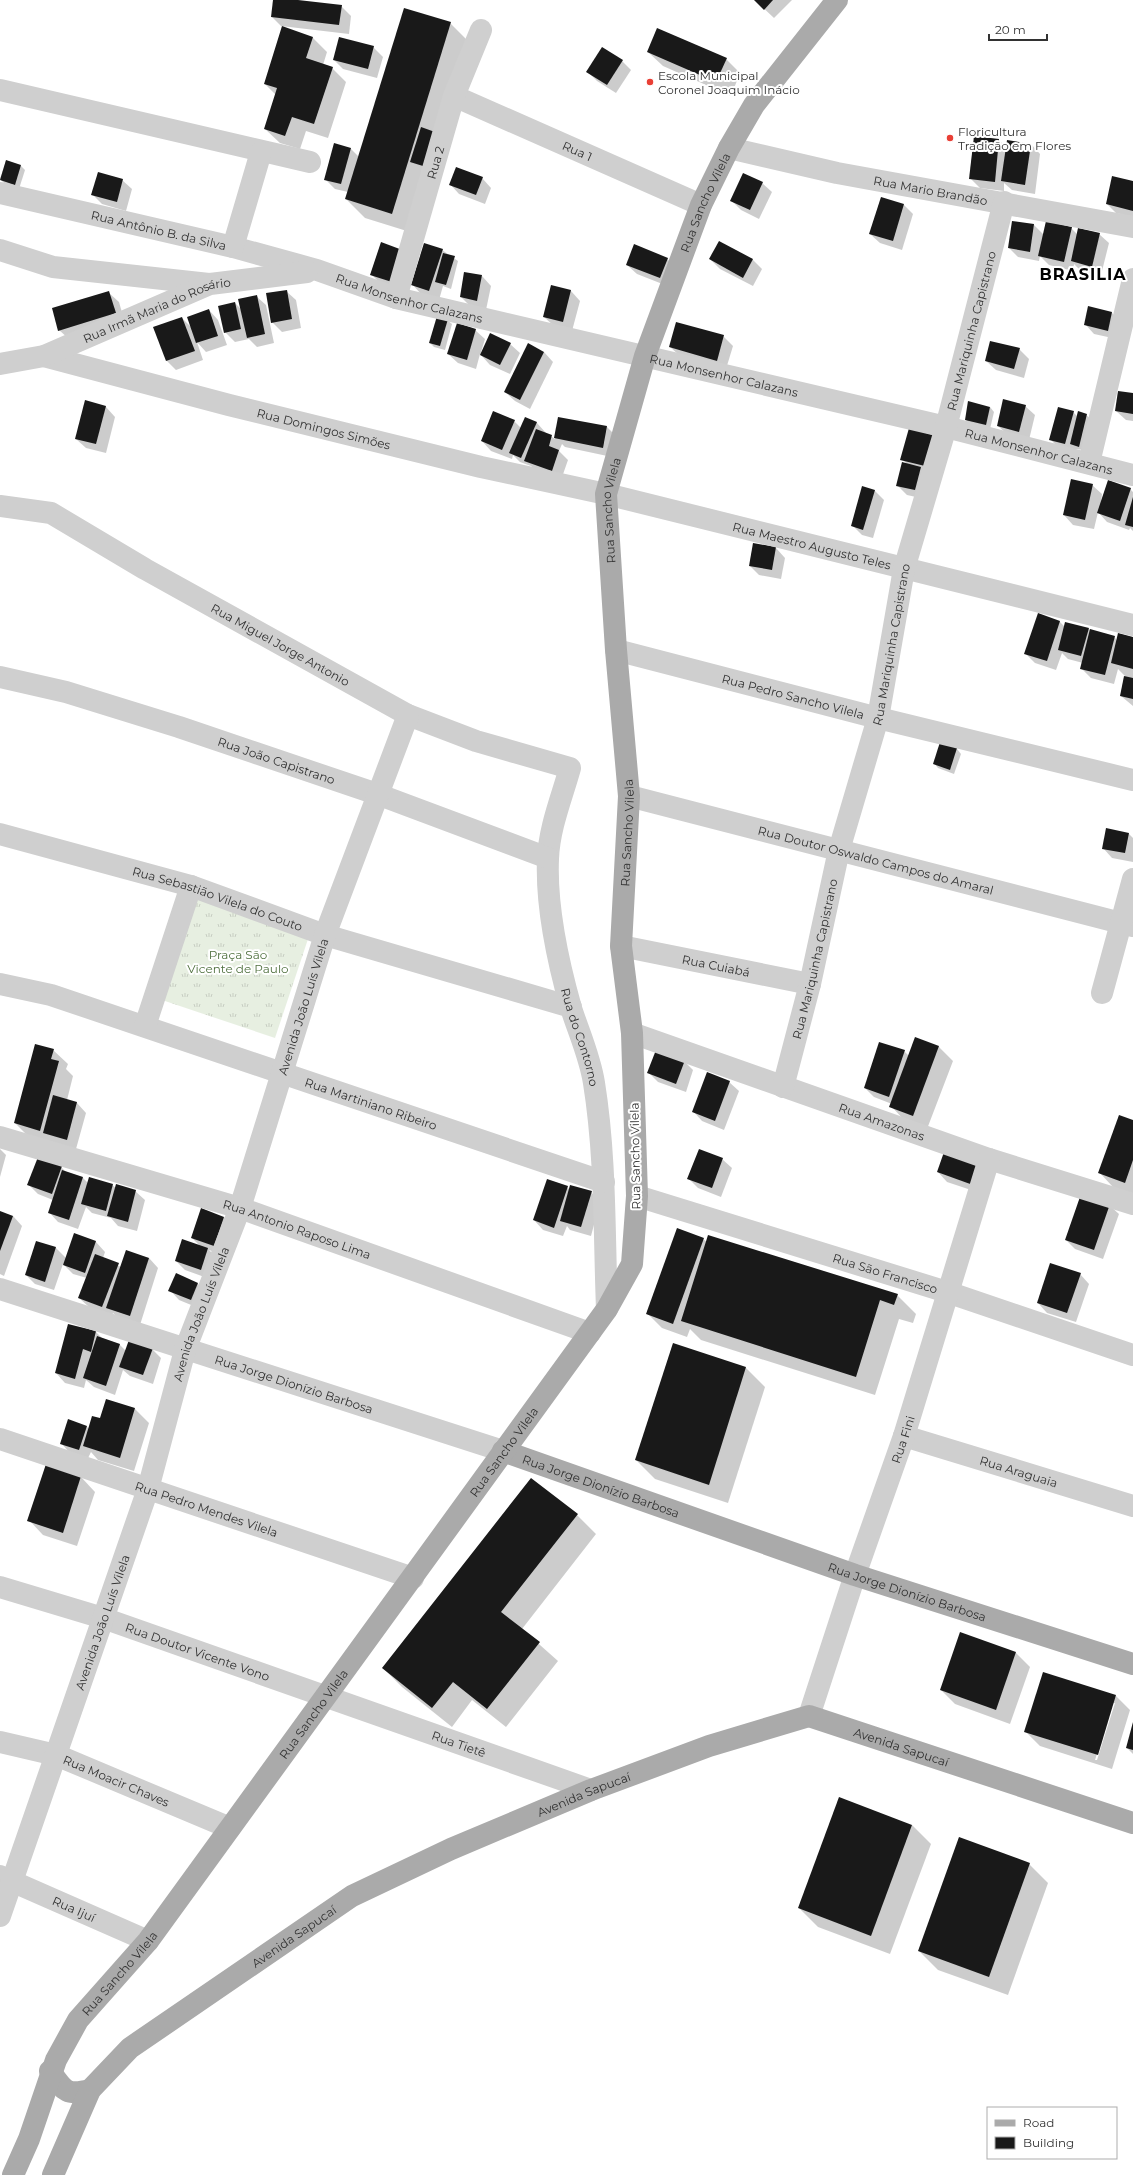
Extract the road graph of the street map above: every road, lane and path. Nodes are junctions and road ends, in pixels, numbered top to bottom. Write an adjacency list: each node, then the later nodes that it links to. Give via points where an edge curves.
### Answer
1 (832, 2): 5 (main road, Rua Sancho Vilela, via 754,105)
2 (481, 30): 4 (street, Rua 2)
3 (0, 90): 6 (street)
4 (454, 96): 10 (street, Rua 1); 17 (street, Rua 2)
5 (729, 148): 9 (street, Rua Mario Brandão, via 837,173); 10 (main road, Rua Sancho Vilela)
6 (261, 152): 7 (street); 12 (street)
7 (310, 162)
8 (0, 193): 12 (street, Rua Antônio B. da Silva)
9 (1004, 202): 11 (street, Rua Mario Brandão); 21 (street, Rua Mariquinha Capistrano)
10 (701, 205): 19 (main road, Rua Sancho Vilela)
11 (1133, 227)
12 (233, 247): 14 (street, Rua Antônio B. da Silva)
13 (0, 250): 16 (street, via 53,267)
14 (317, 270): 16 (street, Rua Irmã Maria do Rosário); 17 (street, Rua Monsenhor Calazans)
15 (1133, 279): 22 (street)
16 (210, 284): 18 (street, Rua Irmã Maria do Rosário)
17 (396, 298): 19 (street, Rua Monsenhor Calazans)
18 (44, 356): 20 (street, Rua Irmã Maria do Rosário); 24 (street, Rua Domingos Simões, via 481,467)
19 (645, 356): 21 (street, Rua Monsenhor Calazans); 24 (main road, Rua Sancho Vilela)
20 (0, 364)
21 (946, 427): 22 (street, Rua Monsenhor Calazans); 26 (street, Rua Mariquinha Capistrano)
22 (1089, 464): 23 (street, Rua Monsenhor Calazans)
23 (1133, 475)
24 (606, 494): 26 (street, Rua Maestro Augusto Teles); 28 (main road, Rua Sancho Vilela)
25 (0, 506): 30 (street, Rua Miguel Jorge Antonio, via 51,513 145,569)
26 (904, 569): 27 (street, Rua Maestro Augusto Teles); 31 (street, Rua Mariquinha Capistrano)
27 (1133, 625)
28 (616, 650): 31 (street, Rua Pedro Sancho Vilela); 35 (main road, Rua Sancho Vilela)
29 (0, 677): 34 (street, Rua João Capistrano, via 66,692)
30 (408, 715): 32 (street, Rua Miguel Jorge Antonio, via 476,741); 34 (street, Avenida João Luís Vilela)
31 (878, 718): 33 (street, Rua Pedro Sancho Vilela); 37 (street, Rua Mariquinha Capistrano)
32 (570, 768): 38 (street, Rua do Contorno, via 553,829)
33 (1133, 780)
34 (377, 794): 38 (street, Rua João Capistrano); 42 (street, Avenida João Luís Vilela)
35 (629, 796): 37 (street, Rua Doutor Oswaldo Campos do Amaral); 43 (main road, Rua Sancho Vilela)
36 (0, 834): 40 (street, Rua Sebastião Vilela do Couto)
37 (839, 850): 41 (street, Rua Doutor Oswaldo Campos do Amaral); 45 (street, Rua Mariquinha Capistrano)
38 (548, 858): 47 (street, Rua do Contorno, via 548,886 556,940)
39 (1133, 879): 41 (street)
40 (190, 886): 42 (street, Rua Sebastião Vilela do Couto); 48 (street)
41 (1128, 925): 46 (street)
42 (325, 935): 47 (street, Rua Sebastião Vilela do Couto); 50 (street, Avenida João Luís Vilela)
43 (622, 946): 45 (street, Rua Cuiabá); 49 (main road, Rua Sancho Vilela)
44 (0, 984): 48 (street, Rua Martiniano Ribeiro, via 50,995)
45 (810, 984): 51 (street, Rua Mariquinha Capistrano)
46 (1102, 993)
47 (571, 1007): 54 (street, Rua do Contorno, via 594,1082)
48 (145, 1026): 50 (street, Rua Martiniano Ribeiro)
49 (632, 1033): 51 (street, Rua Amazonas); 55 (main road, Rua Sancho Vilela)
50 (282, 1073): 54 (street, Rua Martiniano Ribeiro); 57 (street, Avenida João Luís Vilela)
51 (783, 1087): 53 (street, Rua Amazonas)
52 (0, 1137): 57 (street, Rua Antonio Raposo Lima)
53 (989, 1159): 56 (street, Rua Amazonas); 59 (street, Rua Fini)
54 (604, 1182): 60 (street, Rua do Contorno)
55 (637, 1196): 59 (street, Rua São Francisco); 60 (main road, Rua Sancho Vilela, via 632,1264)
56 (1133, 1204)
57 (240, 1208): 61 (street, Rua Antonio Raposo Lima); 62 (street, Avenida João Luís Vilela)
58 (0, 1289): 62 (street, Rua Jorge Dionízio Barbosa)
59 (947, 1292): 63 (street, Rua São Francisco); 64 (street, Rua Fini)
60 (608, 1310): 61 (main road, Rua Sancho Vilela)
61 (590, 1333): 66 (main road, Rua Sancho Vilela)
62 (185, 1350): 66 (street, Rua Jorge Dionízio Barbosa); 67 (street, Avenida João Luís Vilela)
63 (1133, 1355)
64 (904, 1436): 68 (street, Rua Araguaia); 69 (street, Rua Fini)
65 (0, 1439): 67 (street, Rua Pedro Mendes Vilela)
66 (503, 1451): 69 (main road, Rua Jorge Dionízio Barbosa); 70 (main road, Rua Sancho Vilela)
67 (148, 1489): 70 (street, Rua Pedro Mendes Vilela); 72 (street, Avenida João Luís Vilela)
68 (1133, 1506)
69 (855, 1575): 73 (main road, Rua Jorge Dionízio Barbosa); 75 (street, Rua Fini)
70 (413, 1578): 74 (main road, Rua Sancho Vilela)
71 (0, 1586): 72 (street, Rua Doutor Vicente Vono)
72 (103, 1618): 74 (street, Rua Doutor Vicente Vono); 77 (street, Avenida João Luís Vilela)
73 (1133, 1664)
74 (327, 1696): 78 (street, Rua Tietê); 80 (main road, Rua Sancho Vilela)
75 (809, 1716): 78 (main road, Avenida Sapucaí, via 709,1746); 79 (main road, Avenida Sapucaí)
76 (0, 1742): 77 (street, Rua Moacir Chaves)
77 (56, 1755): 80 (street, Rua Moacir Chaves); 81 (street, Avenida João Luís Vilela)
78 (591, 1790): 85 (main road, Avenida Sapucaí, via 451,1849 352,1896 130,2048)
79 (1133, 1823)
80 (230, 1828): 83 (main road, Rua Sancho Vilela)
81 (6, 1878): 82 (street, Avenida João Luís Vilela); 83 (street, Rua Ijuí)
82 (0, 1916)
83 (148, 1941): 84 (main road, Rua Sancho Vilela, via 78,2020)
84 (50, 2071): 85 (main road, via 62,2088 74,2094); 86 (main road, Rua Sancho Vilela, via 29,2139)
85 (90, 2090): 87 (main road)
86 (13, 2175)
87 (53, 2175)

